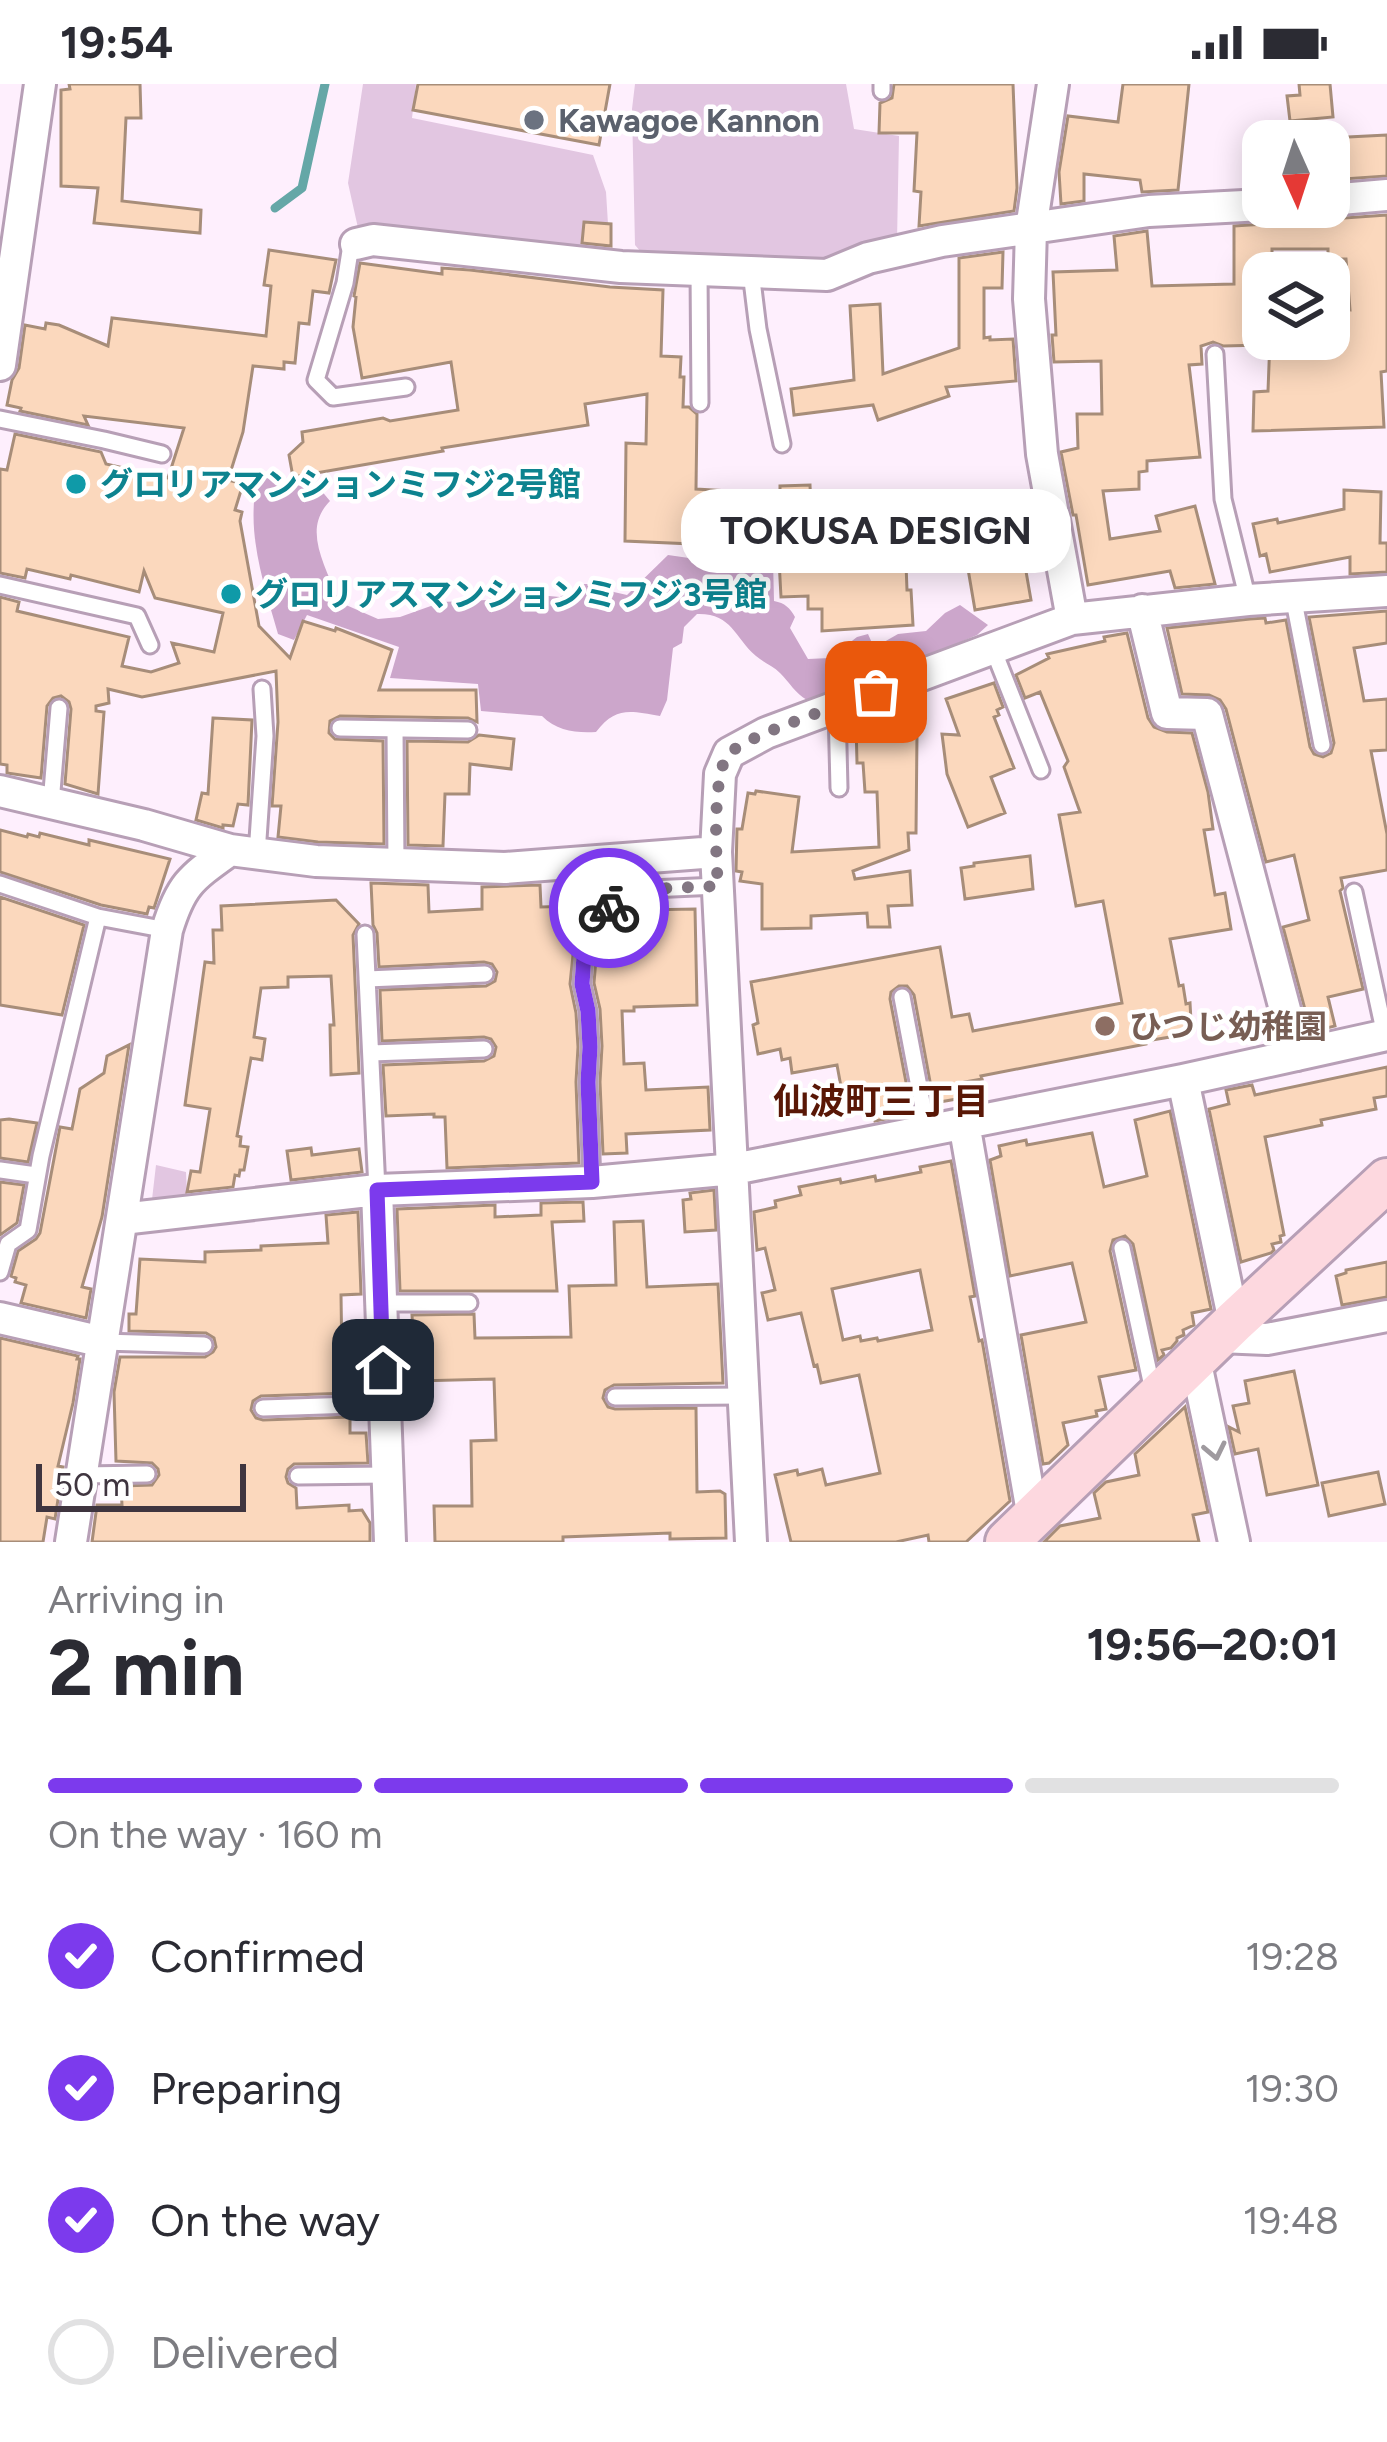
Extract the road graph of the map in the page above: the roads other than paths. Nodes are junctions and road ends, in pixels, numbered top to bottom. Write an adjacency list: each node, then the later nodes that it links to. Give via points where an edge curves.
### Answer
1 (40, 84): 11 (street)
2 (1053, 84): 6 (street)
3 (1387, 195): 4 (street)
4 (1350, 198)
5 (1242, 206): 6 (street)
6 (1031, 229): 9 (street, via 942,241 827,275); 22 (street, via 1042,454)
7 (356, 244): 8 (street); 12 (lane, via 316,380 333,397)
8 (699, 271): 9 (street); 13 (lane)
9 (751, 272): 15 (lane)
10 (1215, 354): 20 (lane, via 1223,499)
11 (0, 364)
12 (406, 387)
13 (700, 403)
14 (0, 419): 16 (lane)
15 (782, 444)
16 (162, 454)
17 (0, 585): 23 (lane, via 137,616)
18 (1387, 591): 19 (street)
19 (1293, 596): 20 (street); 31 (lane)
20 (1248, 600): 21 (street)
21 (1142, 610): 22 (street); 51 (street, via 1167,713 1207,714)
22 (1072, 620): 24 (street)
23 (150, 645)
24 (993, 649): 26 (street); 32 (lane)
25 (262, 689): 36 (lane, via 266,736)
26 (837, 707): 33 (lane); 37 (street, via 729,753 720,774)
27 (59, 708): 35 (lane)
28 (340, 728): 29 (lane)
29 (395, 729): 30 (lane); 38 (lane)
30 (468, 730)
31 (1322, 745)
32 (1041, 770)
33 (839, 788)
34 (0, 791): 35 (street)
35 (51, 803): 36 (street)
36 (243, 852): 38 (street); 43 (street, via 191,878)
37 (716, 852): 38 (street, via 506,868); 40 (street)
38 (395, 864)
39 (0, 884): 42 (lane)
40 (718, 886): 55 (street); 59 (lane, via 627,890 585,942)
41 (1354, 892): 48 (lane)
42 (98, 917): 43 (lane); 57 (lane)
43 (167, 931): 61 (street)
44 (365, 934): 46 (lane)
45 (485, 974): 46 (lane)
46 (367, 979): 50 (lane)
47 (902, 997): 54 (lane)
48 (1386, 1035): 51 (street)
49 (484, 1049): 50 (lane)
50 (371, 1053): 60 (lane)
51 (1297, 1055): 52 (street)
52 (1183, 1080): 53 (street); 68 (street)
53 (964, 1123): 54 (street); 80 (street)
54 (927, 1129): 55 (street)
55 (734, 1169): 59 (street); 71 (street)
56 (0, 1170): 57 (lane)
57 (36, 1175): 63 (lane, via 28,1230 8,1244)
58 (1387, 1180): 68 (street)
59 (592, 1182): 60 (street)
60 (377, 1190): 61 (street); 64 (street)
61 (122, 1219): 69 (street)
62 (1121, 1248): 73 (lane)
63 (0, 1272)
64 (380, 1303): 65 (lane); 74 (street)
65 (470, 1303)
66 (1387, 1316): 68 (street, via 1267,1339)
67 (0, 1318): 69 (street)
68 (1216, 1339): 73 (street); 84 (street, one-way to 84)
69 (103, 1342): 70 (lane); 77 (street)
70 (204, 1345)
71 (743, 1396): 72 (lane); 83 (street)
72 (615, 1397)
73 (1154, 1399): 80 (street)
74 (384, 1404): 75 (lane); 78 (street)
75 (263, 1408)
76 (147, 1474): 77 (lane)
77 (82, 1475): 81 (street)
78 (387, 1475): 79 (lane); 82 (street)
79 (298, 1476)
80 (1020, 1530)
81 (71, 1542)
82 (390, 1542)
83 (751, 1542)
84 (1234, 1542)

